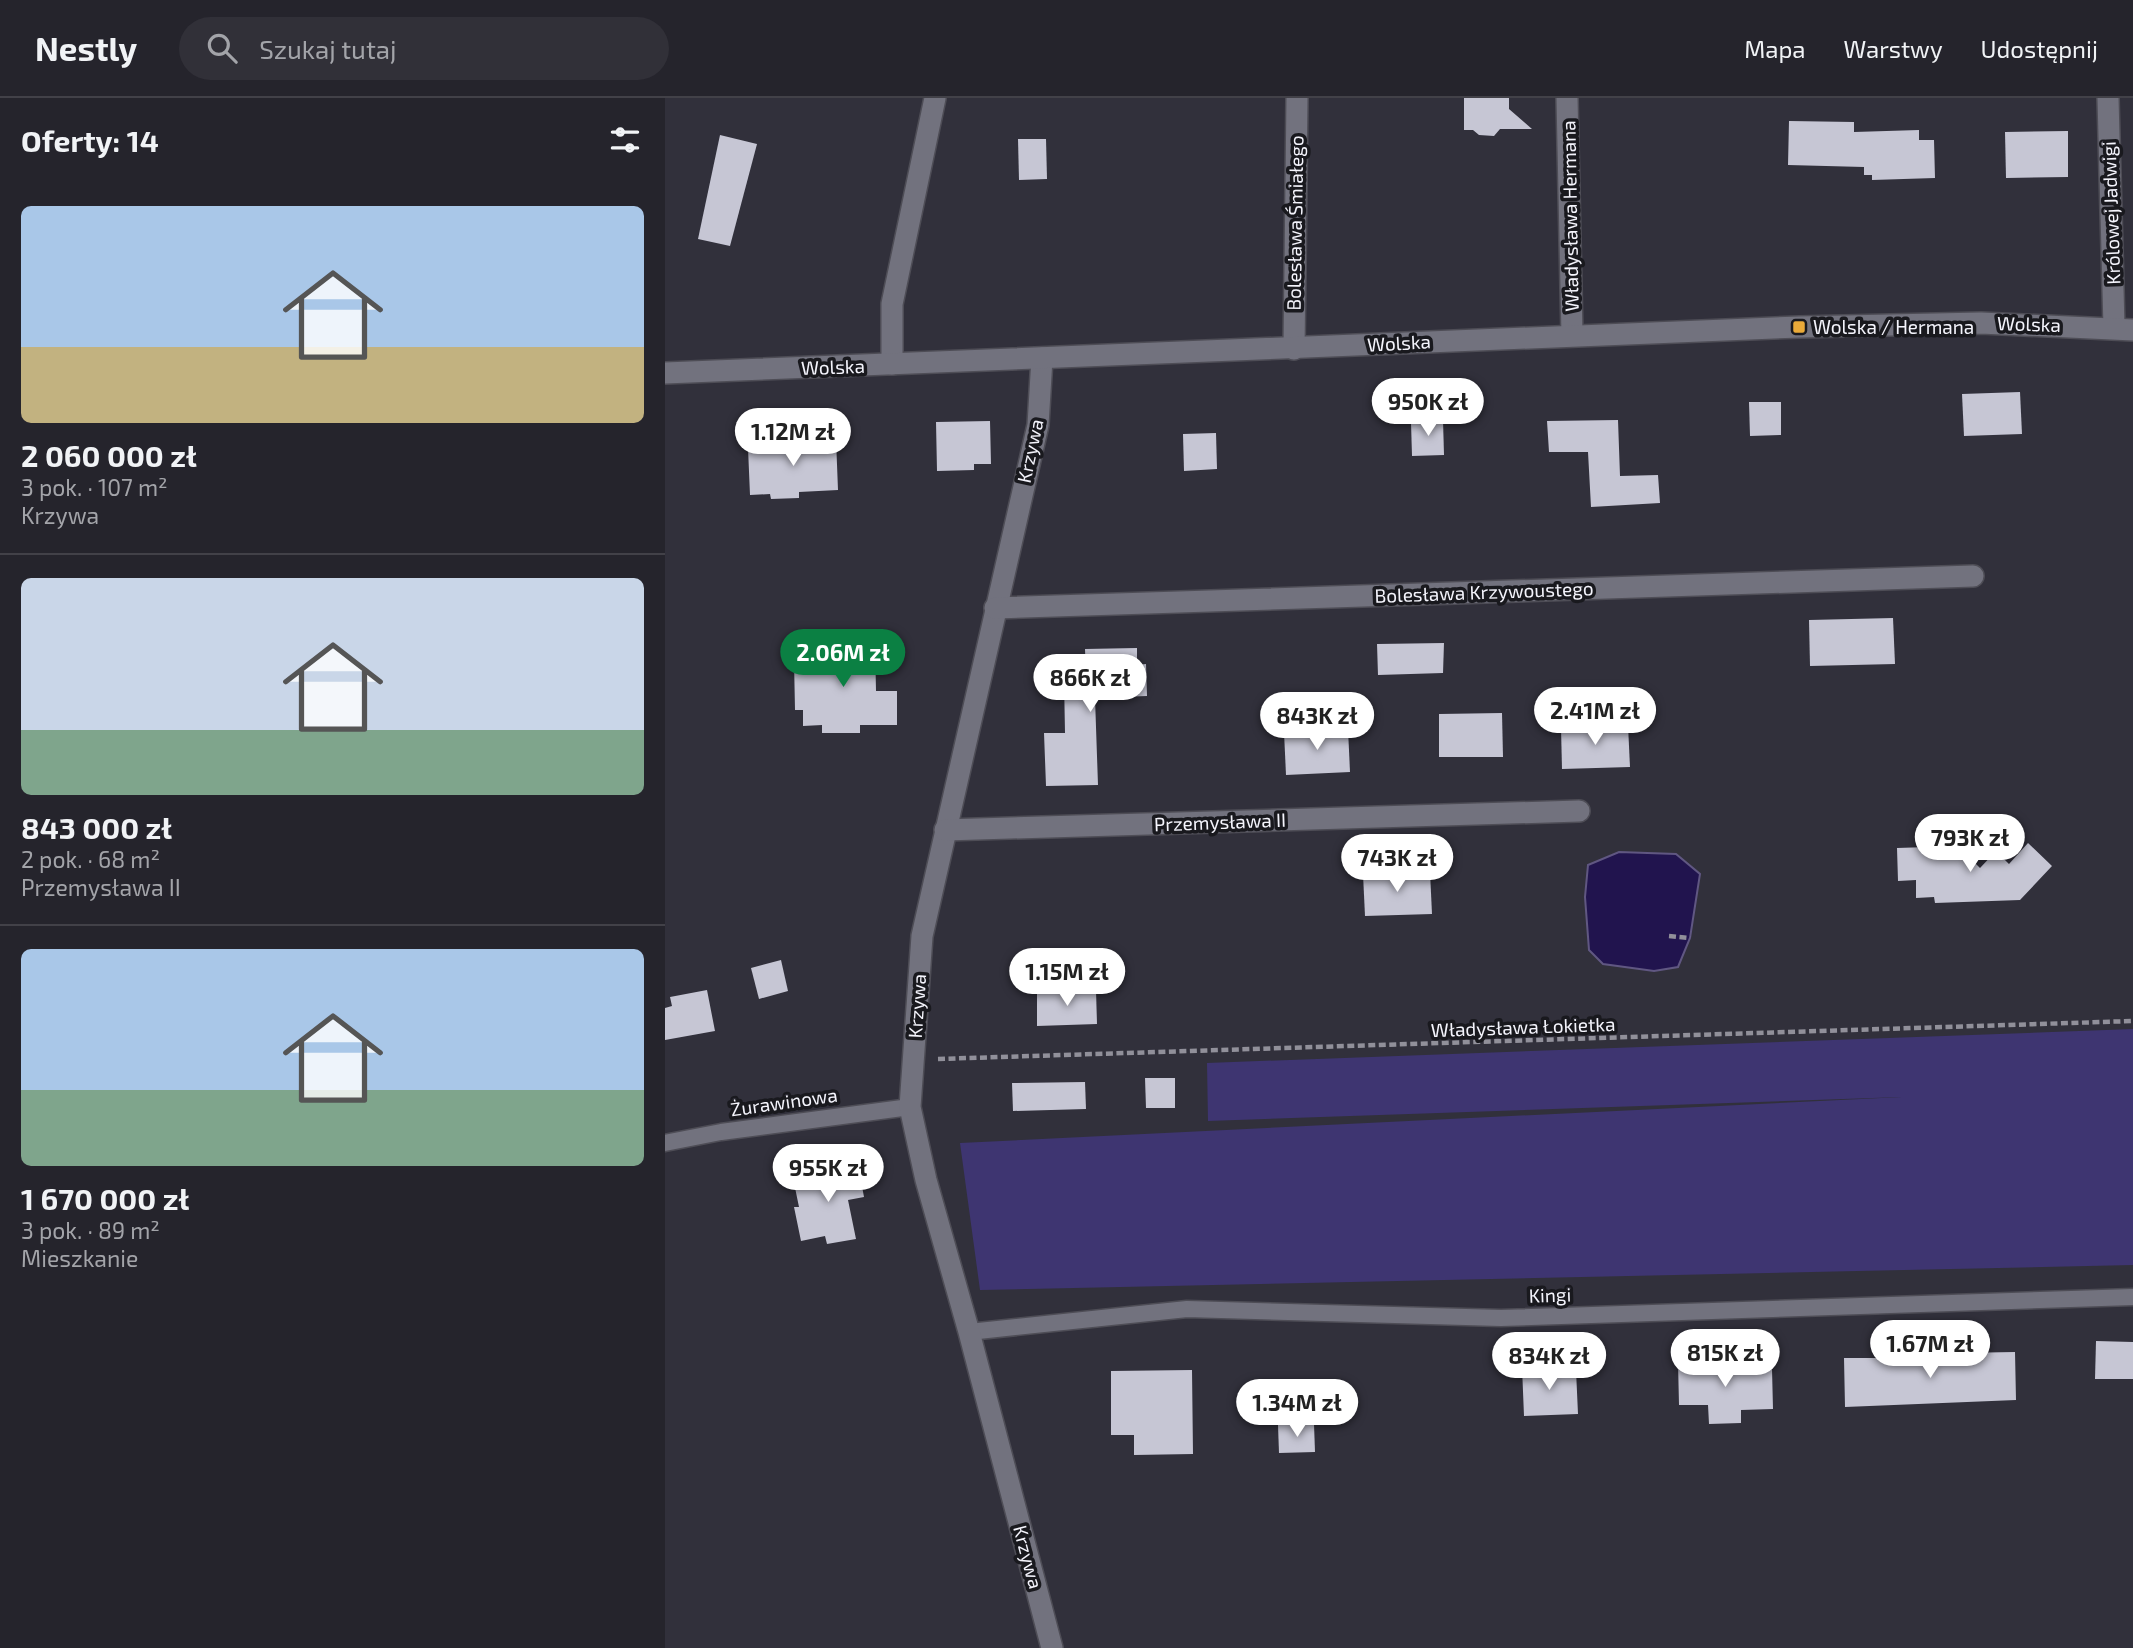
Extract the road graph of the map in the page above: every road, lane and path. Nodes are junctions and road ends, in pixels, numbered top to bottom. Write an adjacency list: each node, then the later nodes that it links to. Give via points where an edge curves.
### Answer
1 (935, 98): 9 (street, via 892,304)
2 (1297, 98): 7 (street, Bolesława Śmiałego)
3 (1567, 98): 6 (street, Władysława Hermana)
4 (2108, 98): 5 (street, Królowej Jadwigi)
5 (2124, 329): 6 (street, Wolska, via 1981,323)
6 (1572, 335): 7 (street, Wolska)
7 (1294, 348): 8 (street, Wolska)
8 (1041, 358): 9 (street, Wolska); 12 (street, Krzywa, via 1038,425)
9 (893, 364): 10 (street, Wolska)
10 (665, 373)
11 (1973, 576): 12 (street, Bolesława Krzywoustego)
12 (995, 608): 14 (street, Krzywa)
13 (1579, 811): 14 (street, Przemysława II)
14 (945, 830): 18 (street, Krzywa, via 922,936)
15 (1669, 936): 16 (path)
16 (1690, 938)
17 (2133, 1021): 18 (path, Władysława Łokietka)
18 (913, 1060): 19 (street, Krzywa)
19 (910, 1107): 20 (lane, Żurawinowa); 22 (street, Krzywa)
20 (665, 1143)
21 (2133, 1297): 22 (lane, Kingi, via 1501,1318 1187,1309)
22 (969, 1332): 23 (street, Krzywa)
23 (1052, 1648)

